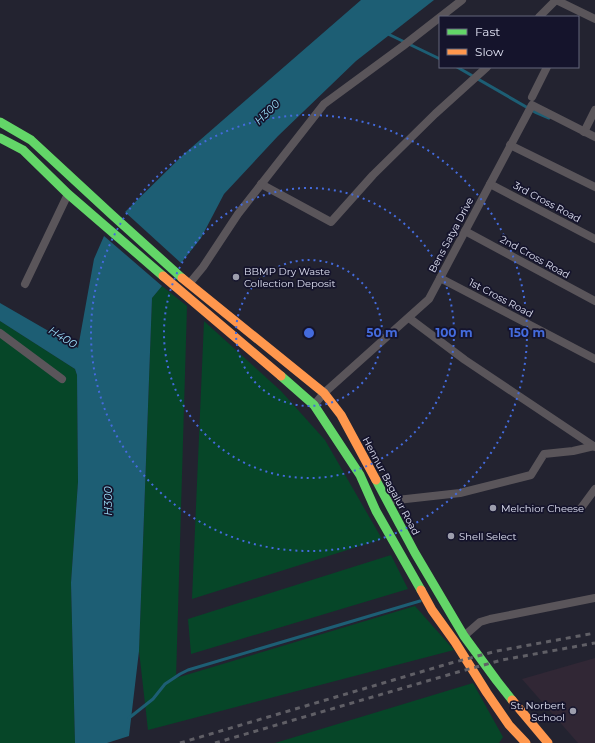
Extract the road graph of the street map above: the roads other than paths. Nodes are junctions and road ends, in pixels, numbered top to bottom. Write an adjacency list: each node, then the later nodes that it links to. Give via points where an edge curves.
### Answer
1 (462, 0): 3 (street)
2 (556, 0): 4 (street); 6 (street)
3 (441, 16)
4 (540, 16)
5 (439, 18): 16 (street, via 324,104)
6 (595, 19)
7 (487, 68): 16 (street, via 373,174 331,222)
8 (547, 68): 9 (street)
9 (532, 97)
10 (595, 110): 12 (street)
11 (0, 122): 24 (main road, Hennur Bagalur Road, via 31,140)
12 (584, 132): 13 (street, Bens Satya Drive); 15 (street, Bens Satya Drive, via 532,106)
13 (595, 137)
14 (0, 138): 19 (main road, via 23,150)
15 (510, 145): 17 (street, Bens Satya Drive); 18 (street)
16 (261, 184): 24 (street)
17 (490, 184): 20 (street, Bens Satya Drive); 21 (street, 3rd Cross Road)
18 (595, 187)
19 (68, 194): 23 (street); 31 (main road)
20 (465, 231): 22 (street, Bens Satya Drive); 25 (street, 2nd Cross Road)
21 (595, 239)
22 (440, 278): 26 (street, Bens Satya Drive, via 429,299); 28 (street, 1st Cross Road)
23 (25, 284)
24 (189, 284): 30 (main road, Hennur Bagalur Road)
25 (595, 302)
26 (409, 318): 30 (street, Bens Satya Drive); 32 (street, via 465,360)
27 (0, 333): 29 (street)
28 (595, 359)
29 (62, 379)
30 (324, 393): 31 (street, Bens Satya Drive); 34 (main road, Hennur Bagalur Road, via 342,416)
31 (314, 405): 37 (main road, via 360,475 376,511)
32 (595, 446): 34 (street, via 544,454 531,475 460,493)
33 (595, 489): 35 (street)
34 (388, 501): 36 (main road, Hennur Bagalur Road)
35 (581, 508)
36 (421, 564): 37 (main road); 39 (main road, Hennur Bagalur Road)
37 (410, 571): 40 (main road, via 432,610 487,693)
38 (595, 598): 39 (street, via 490,619 480,622)
39 (464, 636): 41 (main road, Hennur Bagalur Road, via 496,681)
40 (526, 743)
41 (548, 743)

